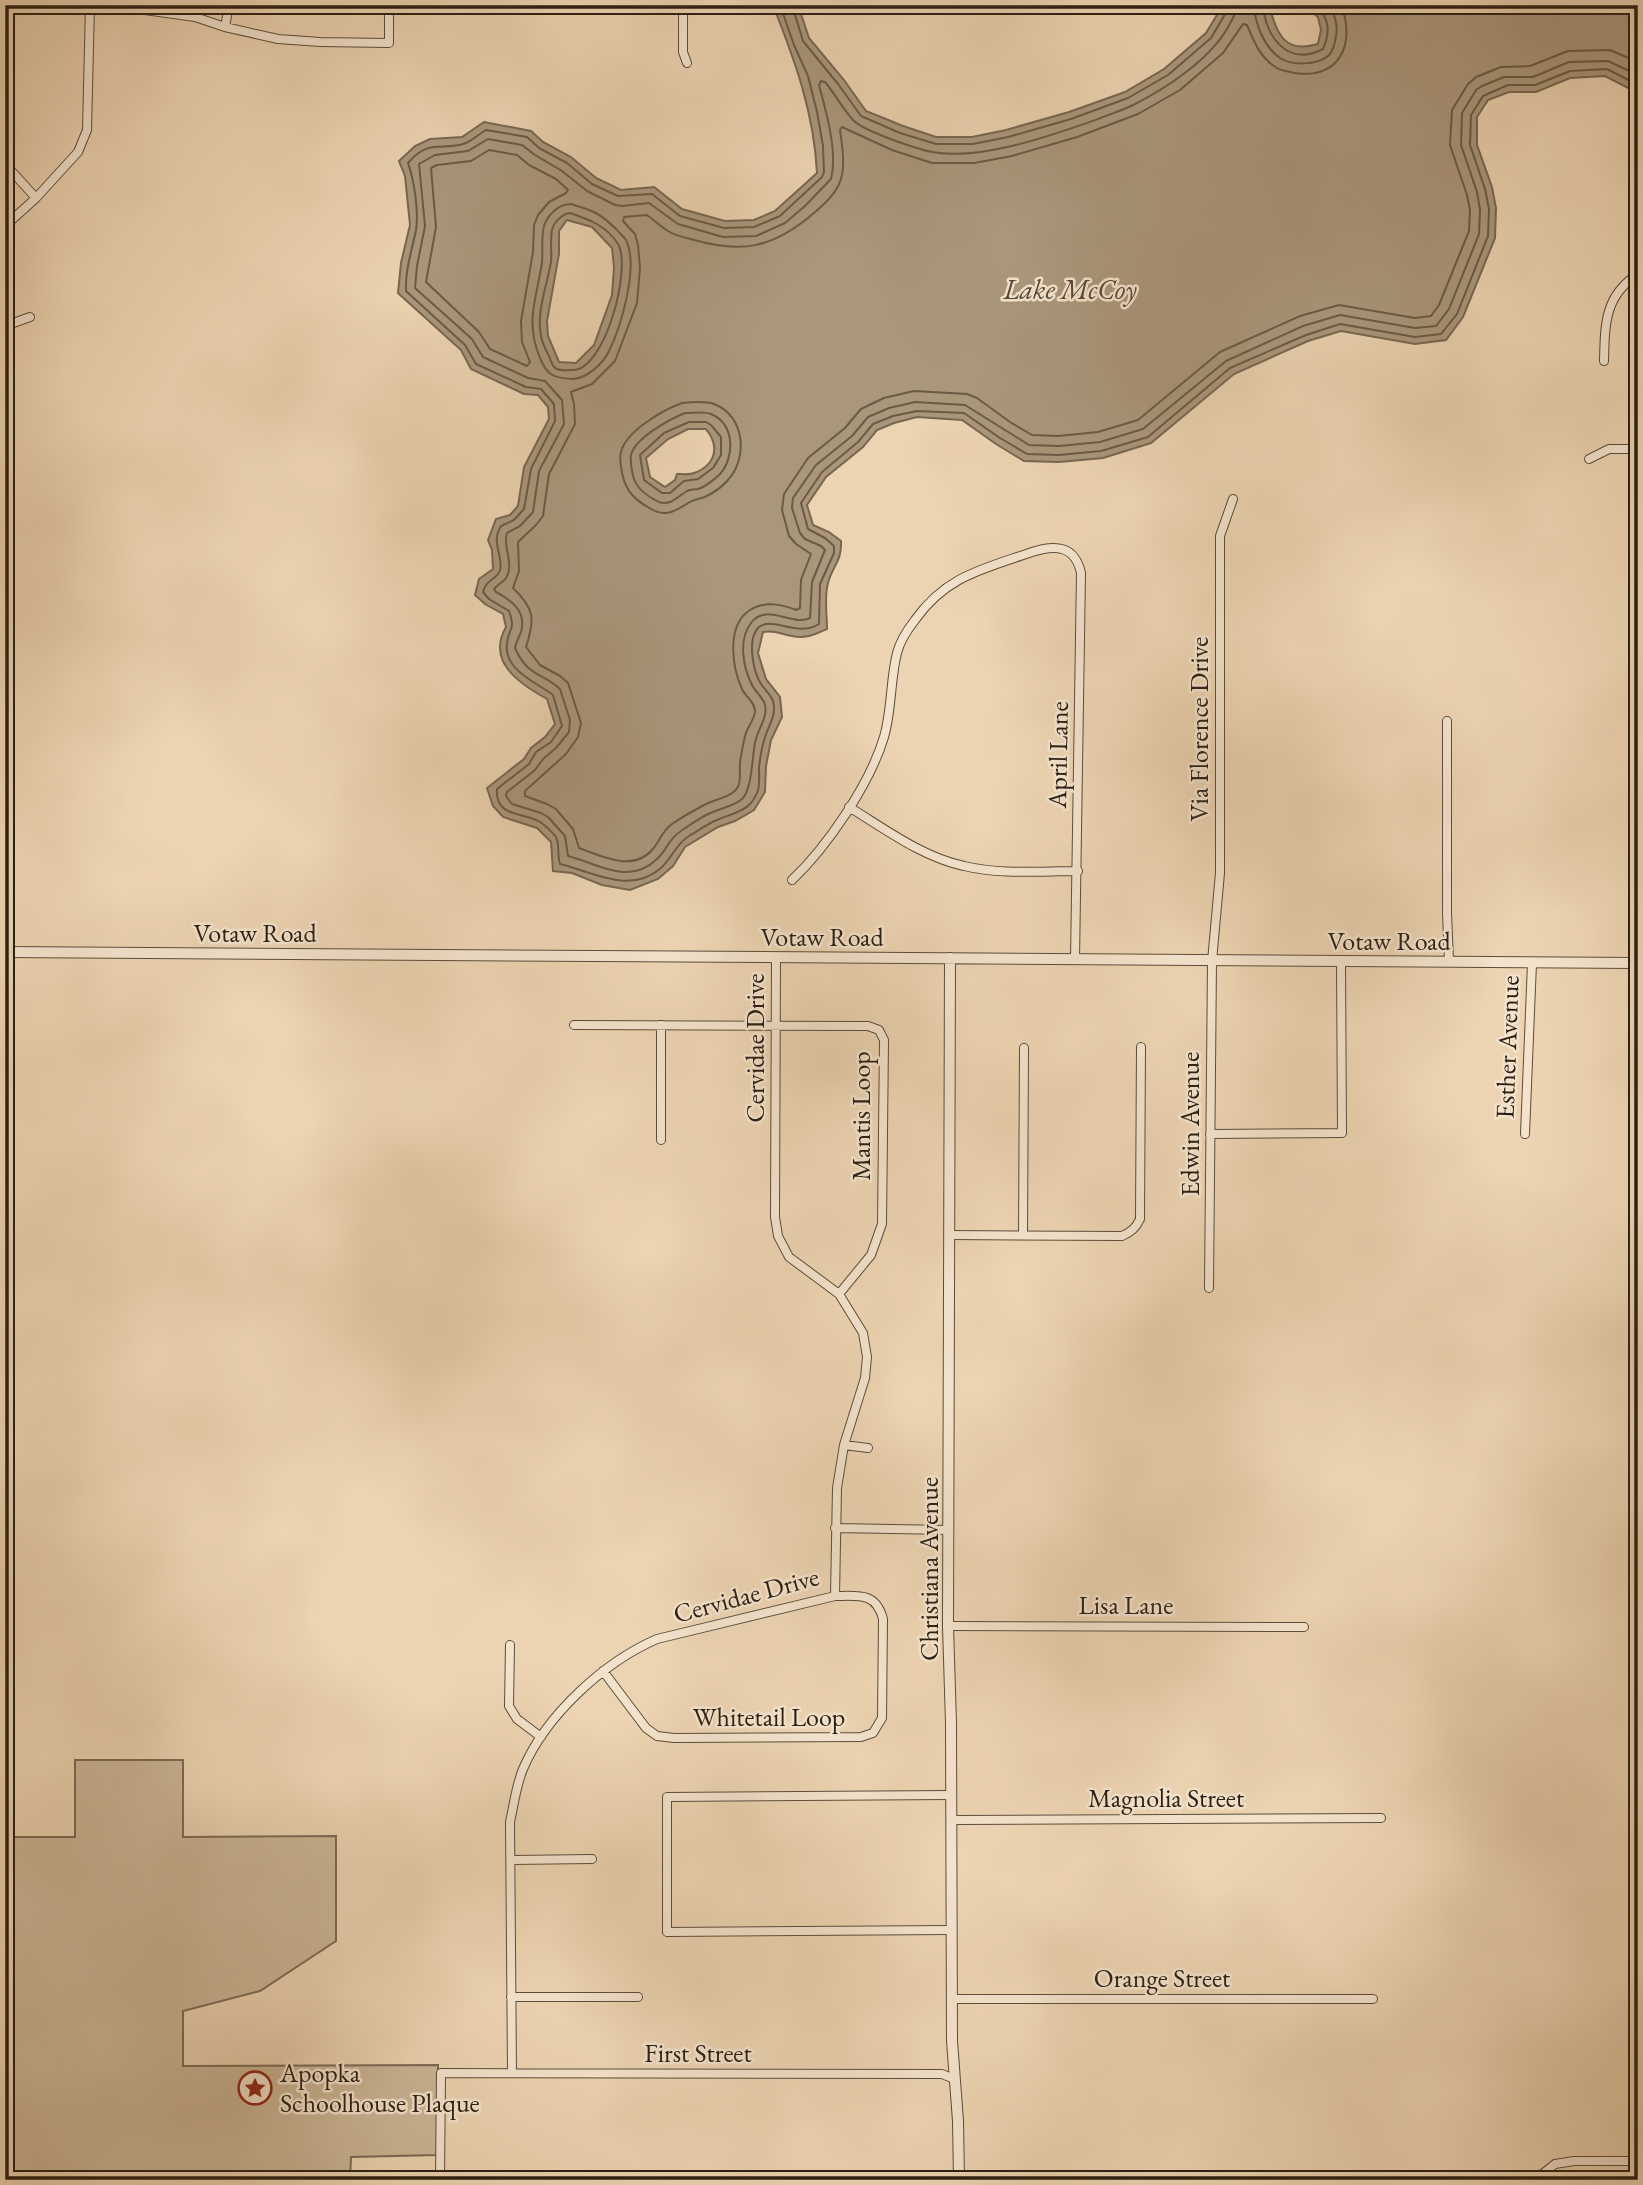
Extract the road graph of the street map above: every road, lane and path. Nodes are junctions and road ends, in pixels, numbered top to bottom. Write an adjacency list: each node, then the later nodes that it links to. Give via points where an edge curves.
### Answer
1 (229, 5): 6 (street)
2 (389, 5): 6 (street, via 389,43 278,39)
3 (682, 5): 7 (street)
4 (90, 6): 5 (street); 6 (street, via 195,16); 9 (street, via 87,130 78,152)
5 (5, 8)
6 (225, 27)
7 (687, 63)
8 (5, 164): 9 (street)
9 (36, 198): 10 (street)
10 (5, 226)
11 (1638, 274): 14 (street, via 1616,293 1607,312)
12 (30, 317): 13 (street)
13 (5, 326)
14 (1604, 361)
15 (1638, 449): 16 (street, via 1609,449)
16 (1589, 459)
17 (1233, 499): 26 (street, Via Florence Drive, via 1220,536 1220,873)
18 (1447, 721): 28 (street)
19 (849, 807): 20 (street, via 925,852 963,866 994,871); 20 (street, April Lane, via 884,736 898,649 926,604 950,583 1044,548 1060,548 1073,554 1082,573); 21 (street, via 809,864)
20 (1078, 871): 25 (street, April Lane)
21 (792, 880)
22 (5, 952): 23 (street, Votaw Road)
23 (776, 958): 24 (street, Votaw Road); 33 (street, Cervidae Drive)
24 (950, 958): 25 (street, Votaw Road); 39 (street, Christiana Avenue)
25 (1075, 960): 26 (street, Votaw Road)
26 (1212, 961): 27 (street, Votaw Road); 36 (street, Edwin Avenue)
27 (1341, 961): 28 (street, Votaw Road); 36 (street, via 1342,1133)
28 (1449, 962): 29 (street, Votaw Road)
29 (1532, 963): 30 (street, Votaw Road); 37 (street, Esther Avenue)
30 (1638, 963)
31 (574, 1025): 32 (street, Mantis Loop)
32 (661, 1025): 33 (street, Mantis Loop); 38 (street)
33 (775, 1025): 42 (street, Cervidae Drive, via 778,1236 789,1257); 42 (street, Mantis Loop, via 868,1026 879,1030 884,1040 882,1223 871,1255)
34 (1141, 1046): 40 (street, via 1140,1219 1136,1227 1122,1236)
35 (1024, 1048): 40 (street)
36 (1210, 1134): 41 (street, Edwin Avenue)
37 (1525, 1134)
38 (660, 1140)
39 (950, 1235): 40 (street); 46 (street, Christiana Avenue)
40 (1023, 1235)
41 (1209, 1287)
42 (839, 1294): 43 (street, Cervidae Drive, via 863,1333 867,1357)
43 (844, 1445): 44 (street); 45 (street, Cervidae Drive)
44 (868, 1448)
45 (835, 1528): 46 (street); 47 (street, Cervidae Drive)
46 (950, 1530): 48 (street, Christiana Avenue)
47 (835, 1596): 51 (street, Cervidae Drive, via 657,1639); 51 (street, Whitetail Loop, via 860,1595 874,1600 883,1619 882,1718 873,1733 861,1737 657,1736)
48 (948, 1626): 49 (street, Lisa Lane); 53 (street, Christiana Avenue)
49 (1304, 1627)
50 (510, 1645): 52 (street, via 509,1706 516,1719)
51 (603, 1671): 52 (street, Cervidae Drive)
52 (541, 1737): 57 (street, Cervidae Drive, via 516,1791 510,1822)
53 (951, 1795): 55 (street, Christiana Avenue); 58 (street, via 667,1797 667,1933)
54 (1381, 1818): 55 (street, Magnolia Street)
55 (952, 1820): 58 (street, Christiana Avenue)
56 (592, 1859): 57 (street)
57 (512, 1860): 59 (street, Cervidae Drive)
58 (951, 1930): 62 (street, Christiana Avenue)
59 (511, 1997): 60 (street); 63 (street, Cervidae Drive)
60 (638, 1997)
61 (1373, 1998): 62 (street, Orange Street)
62 (951, 1999): 64 (street, Christiana Avenue)
63 (512, 2073): 64 (street, First Street, via 942,2074); 66 (street, First Street, via 441,2073)
64 (954, 2079): 67 (street, Christiana Avenue)
65 (1638, 2161): 68 (street, via 1555,2164)
66 (440, 2180)
67 (959, 2180)
68 (1535, 2180)

